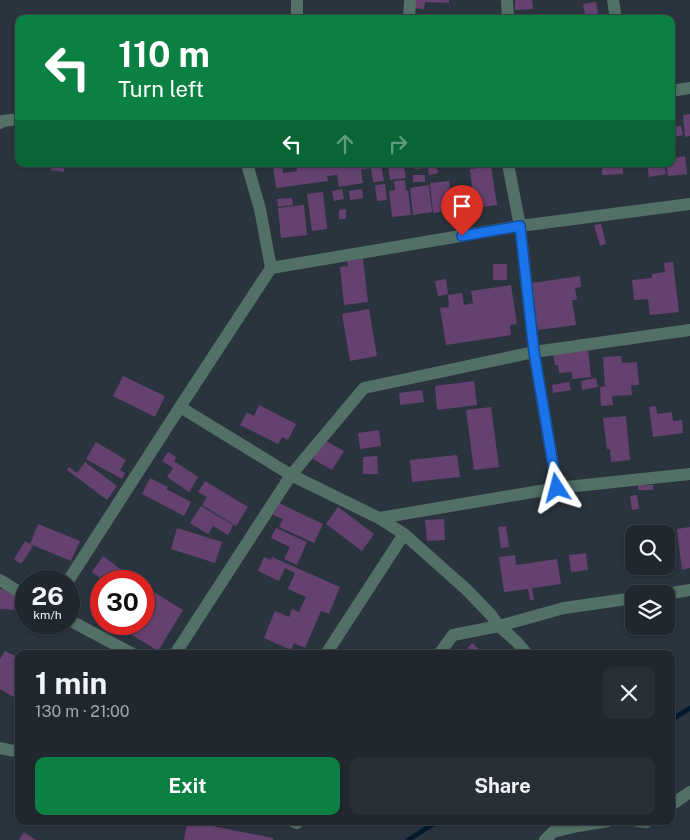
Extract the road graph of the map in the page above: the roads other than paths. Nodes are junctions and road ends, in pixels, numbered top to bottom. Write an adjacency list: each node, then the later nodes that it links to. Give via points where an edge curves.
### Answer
1 (297, 0): 5 (street)
2 (410, 0): 6 (street)
3 (507, 0): 7 (street)
4 (614, 0): 8 (street)
5 (297, 15)
6 (409, 15)
7 (508, 15)
8 (616, 15)
9 (690, 88): 10 (street)
10 (675, 90)
11 (15, 120): 12 (street)
12 (0, 123)
13 (248, 167): 17 (street)
14 (509, 167): 16 (street)
15 (690, 204): 16 (street)
16 (520, 226): 17 (street); 19 (street)
17 (271, 268): 20 (street)
18 (690, 330): 19 (street)
19 (534, 352): 22 (street, via 364,388); 23 (street)
20 (180, 407): 22 (street); 26 (street)
21 (690, 474): 23 (street)
22 (291, 475): 24 (street); 35 (street)
23 (557, 488): 24 (street)
24 (379, 518): 25 (street)
25 (404, 534): 33 (street, via 467,590); 36 (street)
26 (75, 570)
27 (0, 580): 28 (street)
28 (15, 589)
29 (690, 590): 30 (street)
30 (675, 592)
31 (625, 599): 33 (street, via 564,608)
32 (80, 626): 34 (street)
33 (499, 626): 37 (street, via 454,635); 38 (street)
34 (125, 650)
35 (178, 650)
36 (329, 650)
37 (443, 650)
38 (523, 650)
39 (0, 748): 40 (street)
40 (15, 751)
41 (690, 792): 42 (street)
42 (675, 802)
43 (565, 825): 44 (street)
44 (545, 840)

